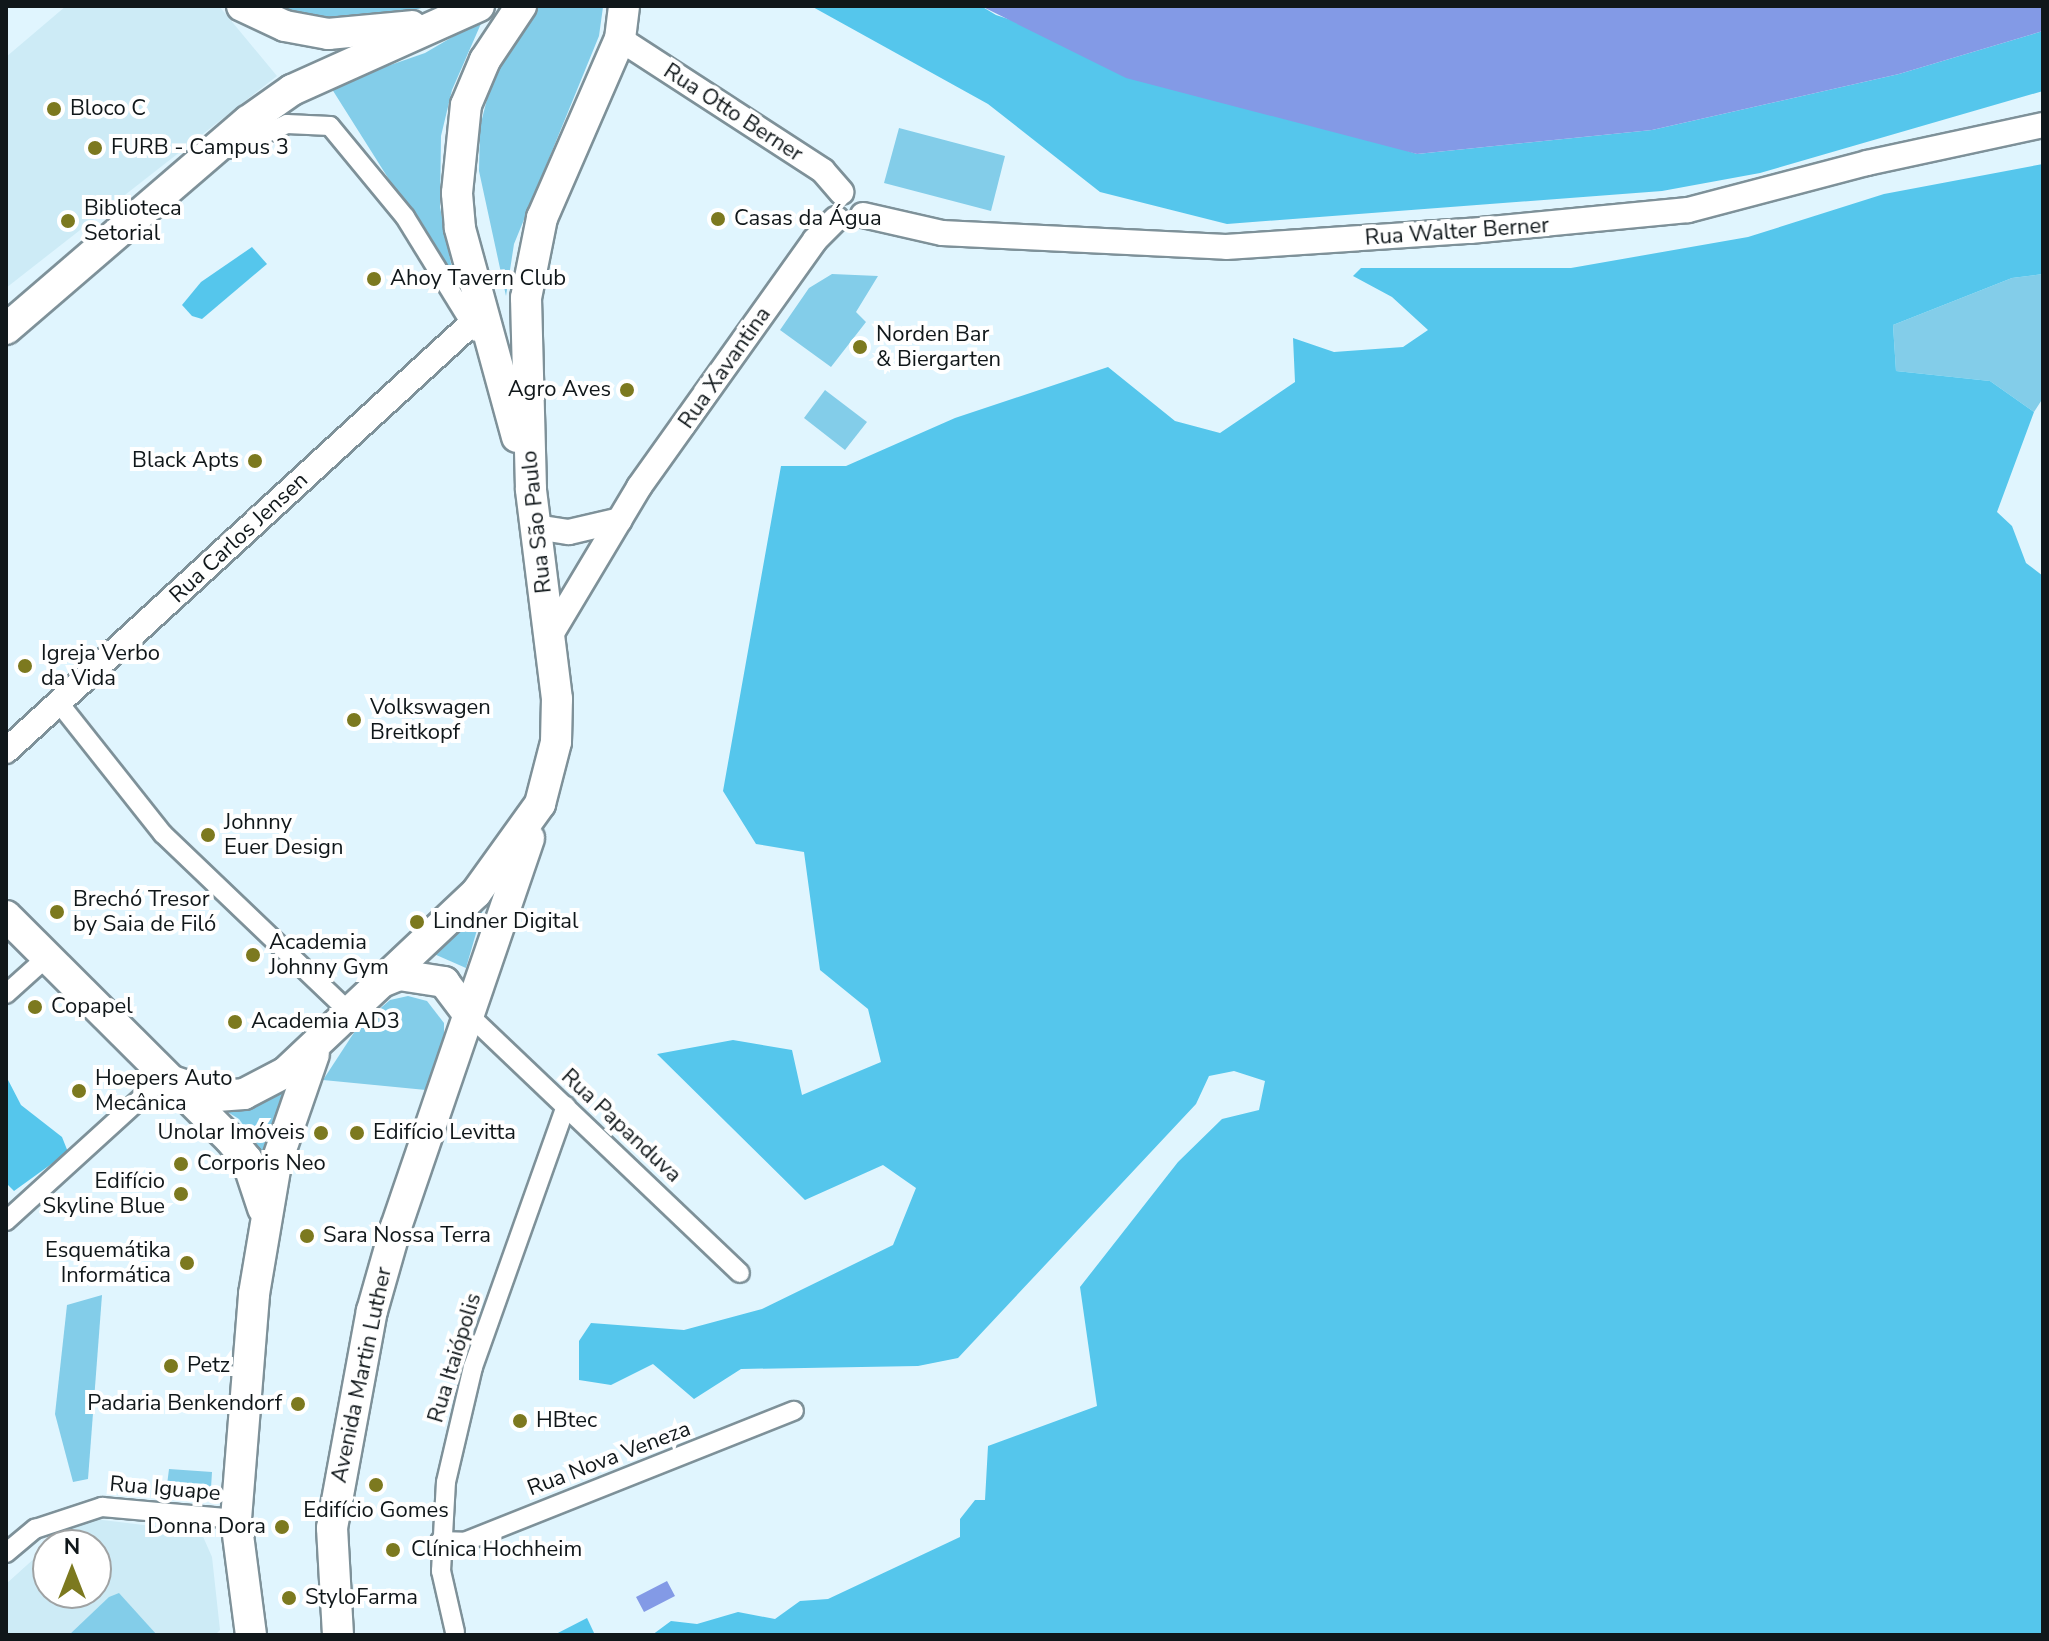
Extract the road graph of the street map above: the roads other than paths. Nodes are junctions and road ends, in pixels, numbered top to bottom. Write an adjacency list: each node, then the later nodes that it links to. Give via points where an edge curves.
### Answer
1 (242, 6): 2 (main road, via 285,26 355,35 406,28)
2 (476, 6): 7 (main road, via 292,90)
3 (521, 6): 13 (main road, via 476,82 458,153 460,228)
4 (624, 6): 5 (main road, Rua São Paulo)
5 (620, 39): 8 (street, Rua Otto Berner, via 823,171); 14 (main road, Rua São Paulo, via 551,194 531,260 523,339)
6 (2043, 125): 9 (street, Rua Walter Berner, via 1867,163 1688,210 1484,230 1226,247 942,233)
7 (185, 175): 11 (street, via 287,124 330,126 405,217); 12 (main road)
8 (841, 192): 9 (street, via 860,195); 10 (street, via 832,201)
9 (863, 215): 10 (street, via 852,223)
10 (836, 219): 15 (street, Rua Xavantina, via 815,240)
11 (471, 324): 13 (street); 18 (street, Rua Carlos Jensen)
12 (6, 329)
13 (493, 358): 14 (main road)
14 (531, 489): 16 (main road, Rua São Paulo)
15 (620, 520): 16 (street, via 569,532); 17 (street, Rua Xavantina)
16 (536, 527): 17 (main road, Rua São Paulo)
17 (550, 636): 20 (main road, Rua São Paulo, via 556,742)
18 (59, 703): 19 (street, Rua Carlos Jensen); 25 (street, via 163,834)
19 (6, 751)
20 (540, 804): 23 (main road, Rua São Paulo, via 476,893); 26 (main road, Avenida Martin Luther)
21 (6, 916): 22 (main road)
22 (46, 958): 24 (street); 28 (main road)
23 (372, 986): 25 (main road, Rua São Paulo); 26 (main road, Rua São Paulo, via 399,975 421,975 444,982)
24 (6, 994)
25 (347, 1010): 27 (main road, Rua São Paulo)
26 (469, 1015): 29 (street, Rua Papanduva); 39 (main road, Avenida Martin Luther, via 372,1311 332,1528)
27 (318, 1045): 28 (main road, Rua São Paulo, via 286,1072 244,1094 192,1091); 30 (main road, Rua São Paulo, via 293,1101)
28 (163, 1078): 30 (main road, Rua São Paulo, via 247,1160); 31 (street)
29 (566, 1106): 32 (street, Rua Papanduva); 35 (street, Rua Itaiópolis, via 473,1367 446,1482)
30 (264, 1212): 34 (main road, Rua São Paulo)
31 (6, 1221)
32 (740, 1273)
33 (794, 1411): 35 (street, Rua Nova Veneza, via 464,1542)
34 (236, 1519): 36 (street, Rua Iguape, via 102,1507 35,1529); 38 (main road, Rua São Paulo)
35 (440, 1541): 37 (street, Rua Itaiópolis, via 444,1598)
36 (6, 1553)
37 (455, 1632)
38 (251, 1635)
39 (338, 1635)

